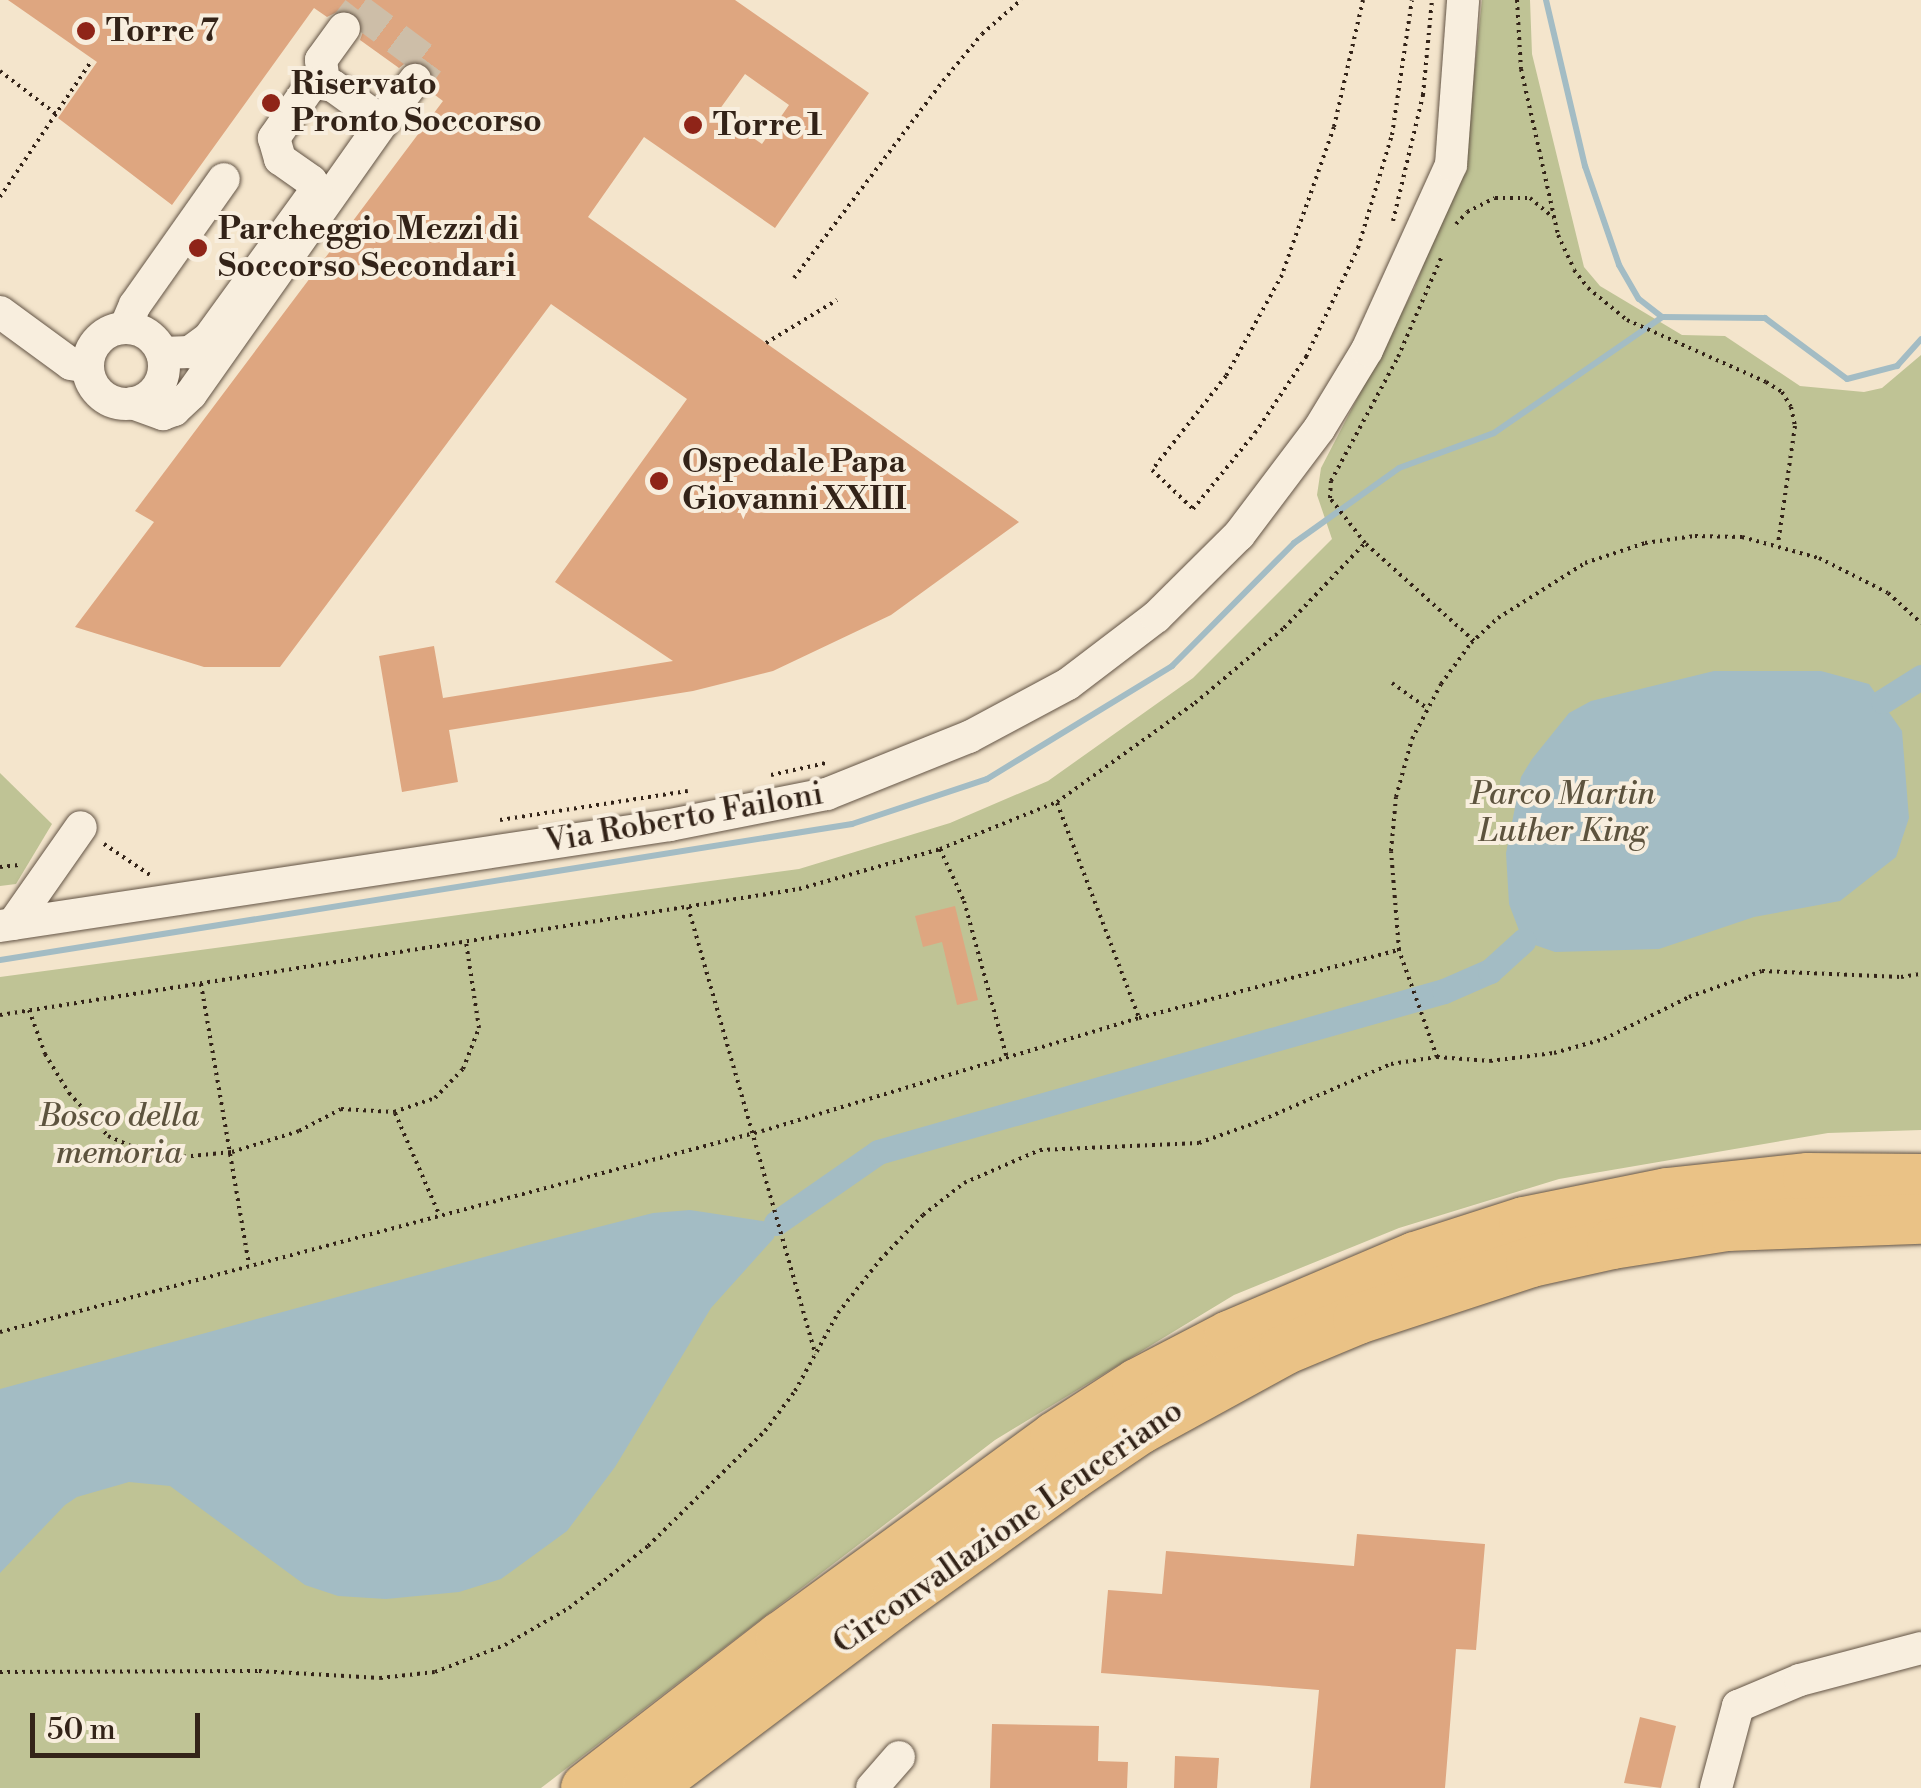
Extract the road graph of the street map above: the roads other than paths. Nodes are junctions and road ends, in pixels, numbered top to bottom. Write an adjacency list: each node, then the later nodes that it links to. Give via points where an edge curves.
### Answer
1 (1463, 0): 13 (street, Via Roberto Failoni, via 1452,165 1323,430 1239,536 1156,617 1068,684 968,737 827,794 670,825)
2 (344, 28): 4 (street, via 321,60)
3 (415, 80): 5 (street)
4 (324, 82): 5 (street); 9 (street, via 308,89 274,138 280,159 316,188 312,196 210,338 190,352)
5 (383, 122): 11 (street, via 191,394 162,414)
6 (224, 179): 8 (street)
7 (0, 312): 10 (street, via 71,364)
8 (124, 328): 9 (street, via 147,334); 10 (street, via 94,344)
9 (162, 353): 11 (street, via 158,385)
10 (88, 367): 11 (street, via 96,390)
11 (132, 403)
12 (88, 837): 13 (street, via 52,868)
13 (6, 925)
14 (1921, 1150): 17 (highway, via 1808,1156 1585,1190)
15 (1921, 1179): 17 (highway, via 1808,1178 1667,1193)
16 (1921, 1219): 19 (highway, Circonvallazione Leuceriano, via 1727,1226 1531,1262 1284,1350 1140,1429)
17 (1524, 1222): 22 (highway, Circonvallazione Leuceriano, via 1415,1257 1229,1336 1136,1384 998,1478)
18 (1921, 1252): 19 (highway, via 1766,1252 1562,1285 1358,1351 1218,1409 1127,1461)
19 (1070, 1477): 22 (highway, Circonvallazione Leuceriano, via 896,1601)
20 (1921, 1648): 24 (street, via 1800,1680 1738,1706)
21 (899, 1757): 23 (street)
22 (599, 1785)
23 (872, 1788)
24 (1716, 1788)

